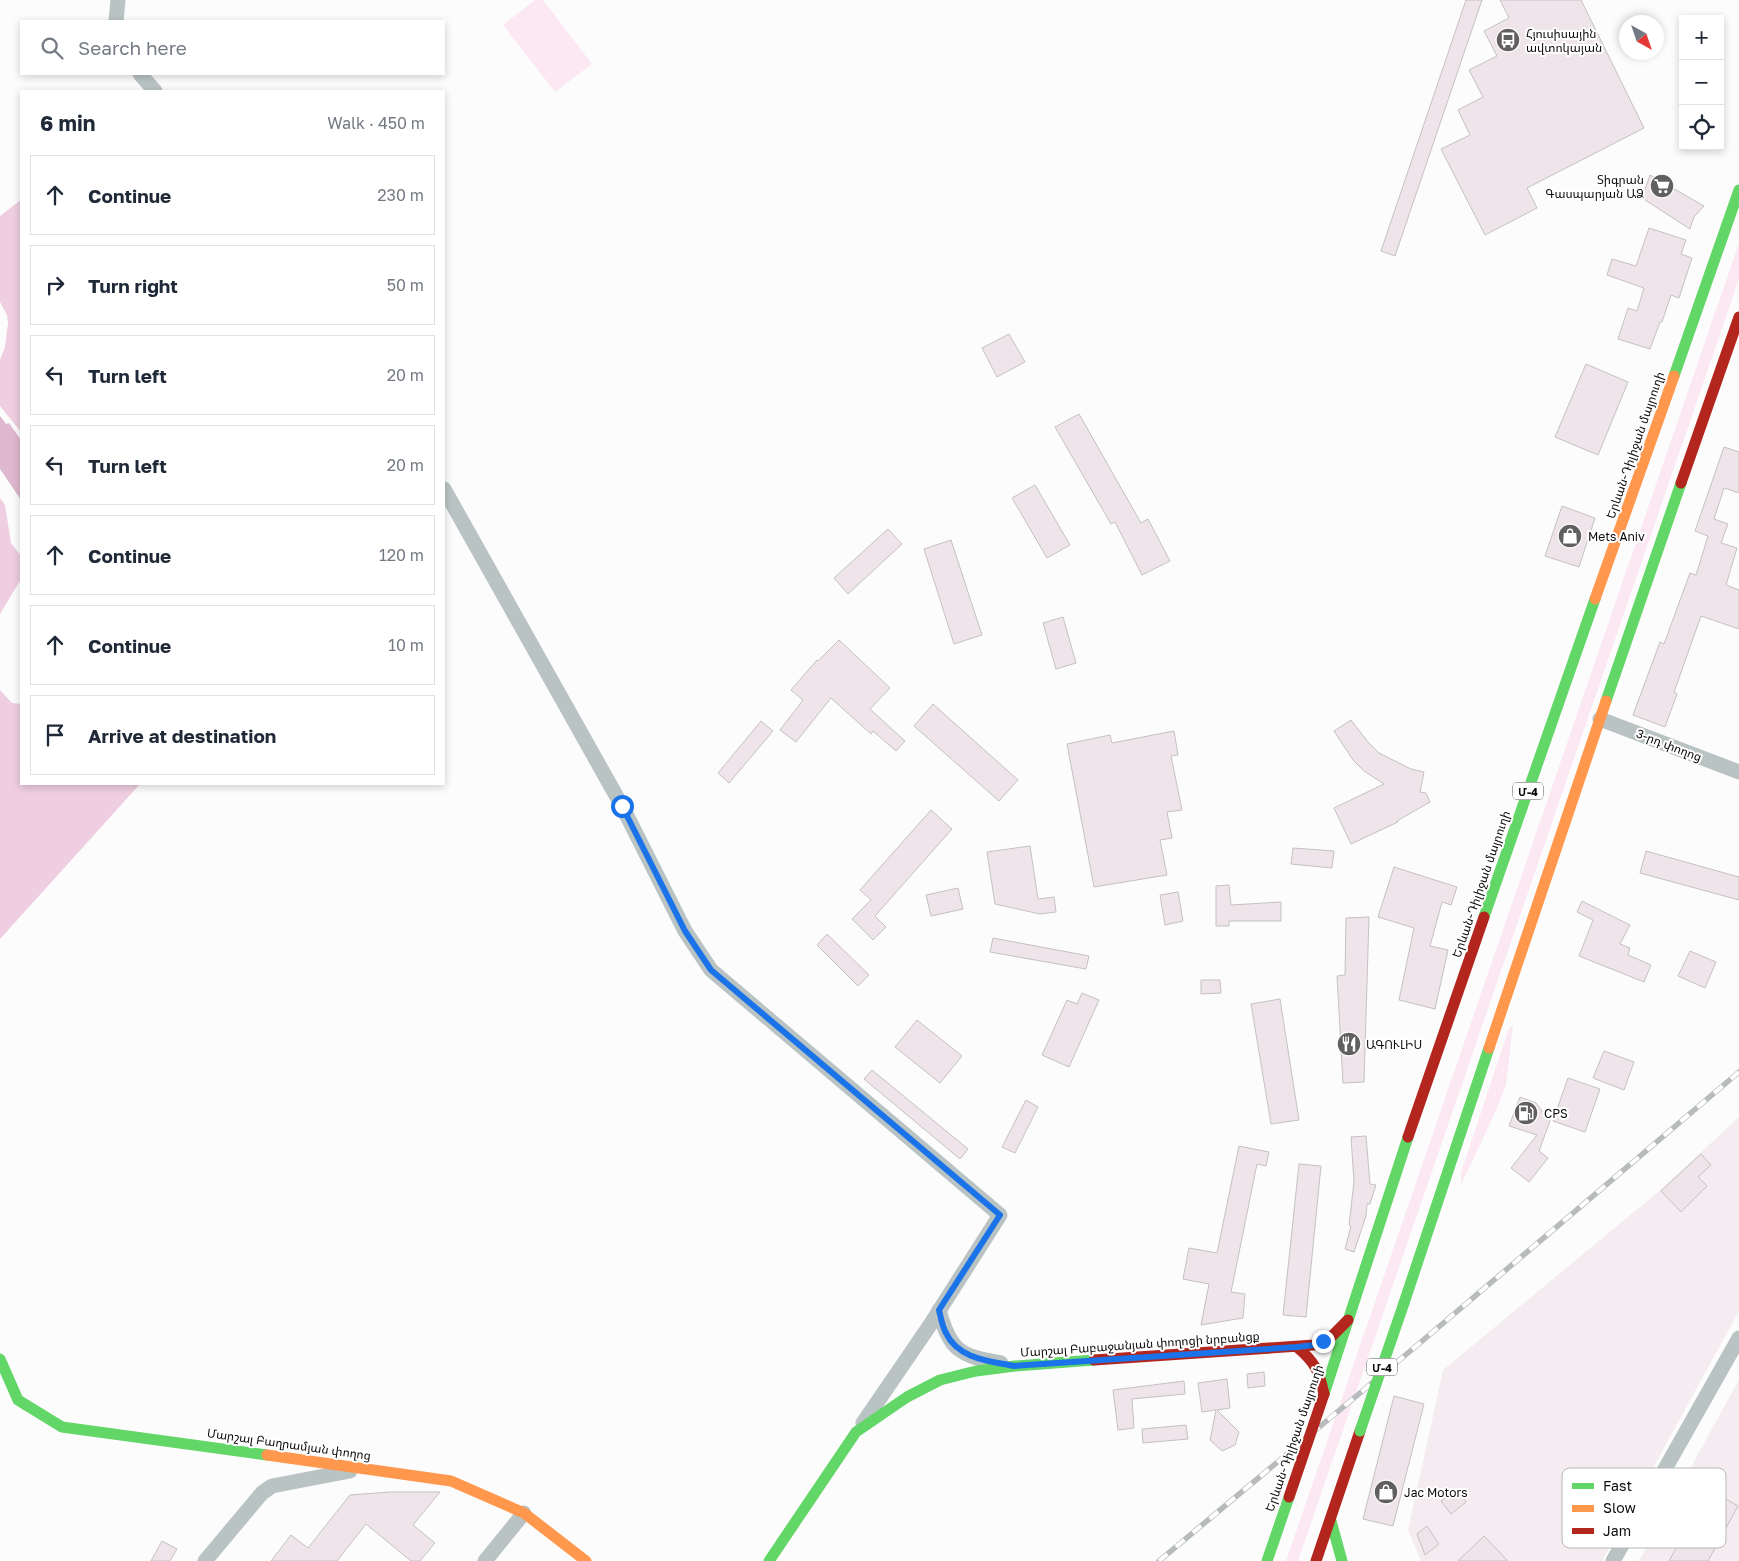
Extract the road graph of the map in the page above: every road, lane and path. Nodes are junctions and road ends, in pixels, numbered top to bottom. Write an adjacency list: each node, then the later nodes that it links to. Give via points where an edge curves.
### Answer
1 (118, 0): 2 (street)
2 (116, 20)
3 (141, 75): 4 (street)
4 (154, 90)
5 (1739, 190): 11 (main road, Երևան-Դիլիջան մայրուղի / Մ-4, via 1422,1094)
6 (1739, 316): 8 (main road, Մ-4)
7 (445, 491): 10 (street, via 622,806 685,931 711,970 1000,1215)
8 (1600, 718): 9 (street, 3-րդ փողոց); 21 (main road, Մ-4, bridge)
9 (1739, 772)
10 (939, 1310): 15 (street, via 951,1343 966,1354); 17 (street)
11 (1349, 1320): 13 (main road, Մարշալ Բաբաջանյան փողոցի նրբանցք, via 1331,1337 1314,1345); 16 (main road, Երևան-Դիլիջան մայրուղի / Մ-4)
12 (1739, 1338): 19 (street)
13 (1297, 1347): 15 (main road, Մարշալ Բաբաջանյան փողոցի նրբանցք); 16 (main road, via 1312,1358 1319,1370)
14 (0, 1360): 18 (main road, Մարշալ Բաղրամյան փողոց, via 18,1400 62,1427)
15 (1014, 1366): 17 (main road, Մարշալ Բաբաջանյան փողոցի նրբանցք, via 940,1380)
16 (1324, 1394): 27 (main road, Երևան-Դիլիջան մայրուղի / Մ-4, bridge)
17 (856, 1432): 26 (main road, Մարշալ Բաբաջանյան փողոցի նրբանցք)
18 (364, 1468): 20 (main road, Մարշալ Բաղրամյան փողոց, via 451,1480); 23 (street, via 272,1486 262,1493)
19 (1665, 1468)
20 (524, 1513): 24 (street); 25 (main road, Մարշալ Բաղրամյան փողոց)
21 (1331, 1521): 28 (main road, Մ-4); 29 (main road)
22 (1619, 1548): 30 (street)
23 (205, 1561)
24 (485, 1561)
25 (586, 1561)
26 (769, 1561)
27 (1267, 1561)
28 (1316, 1561)
29 (1342, 1561)
30 (1612, 1561)

